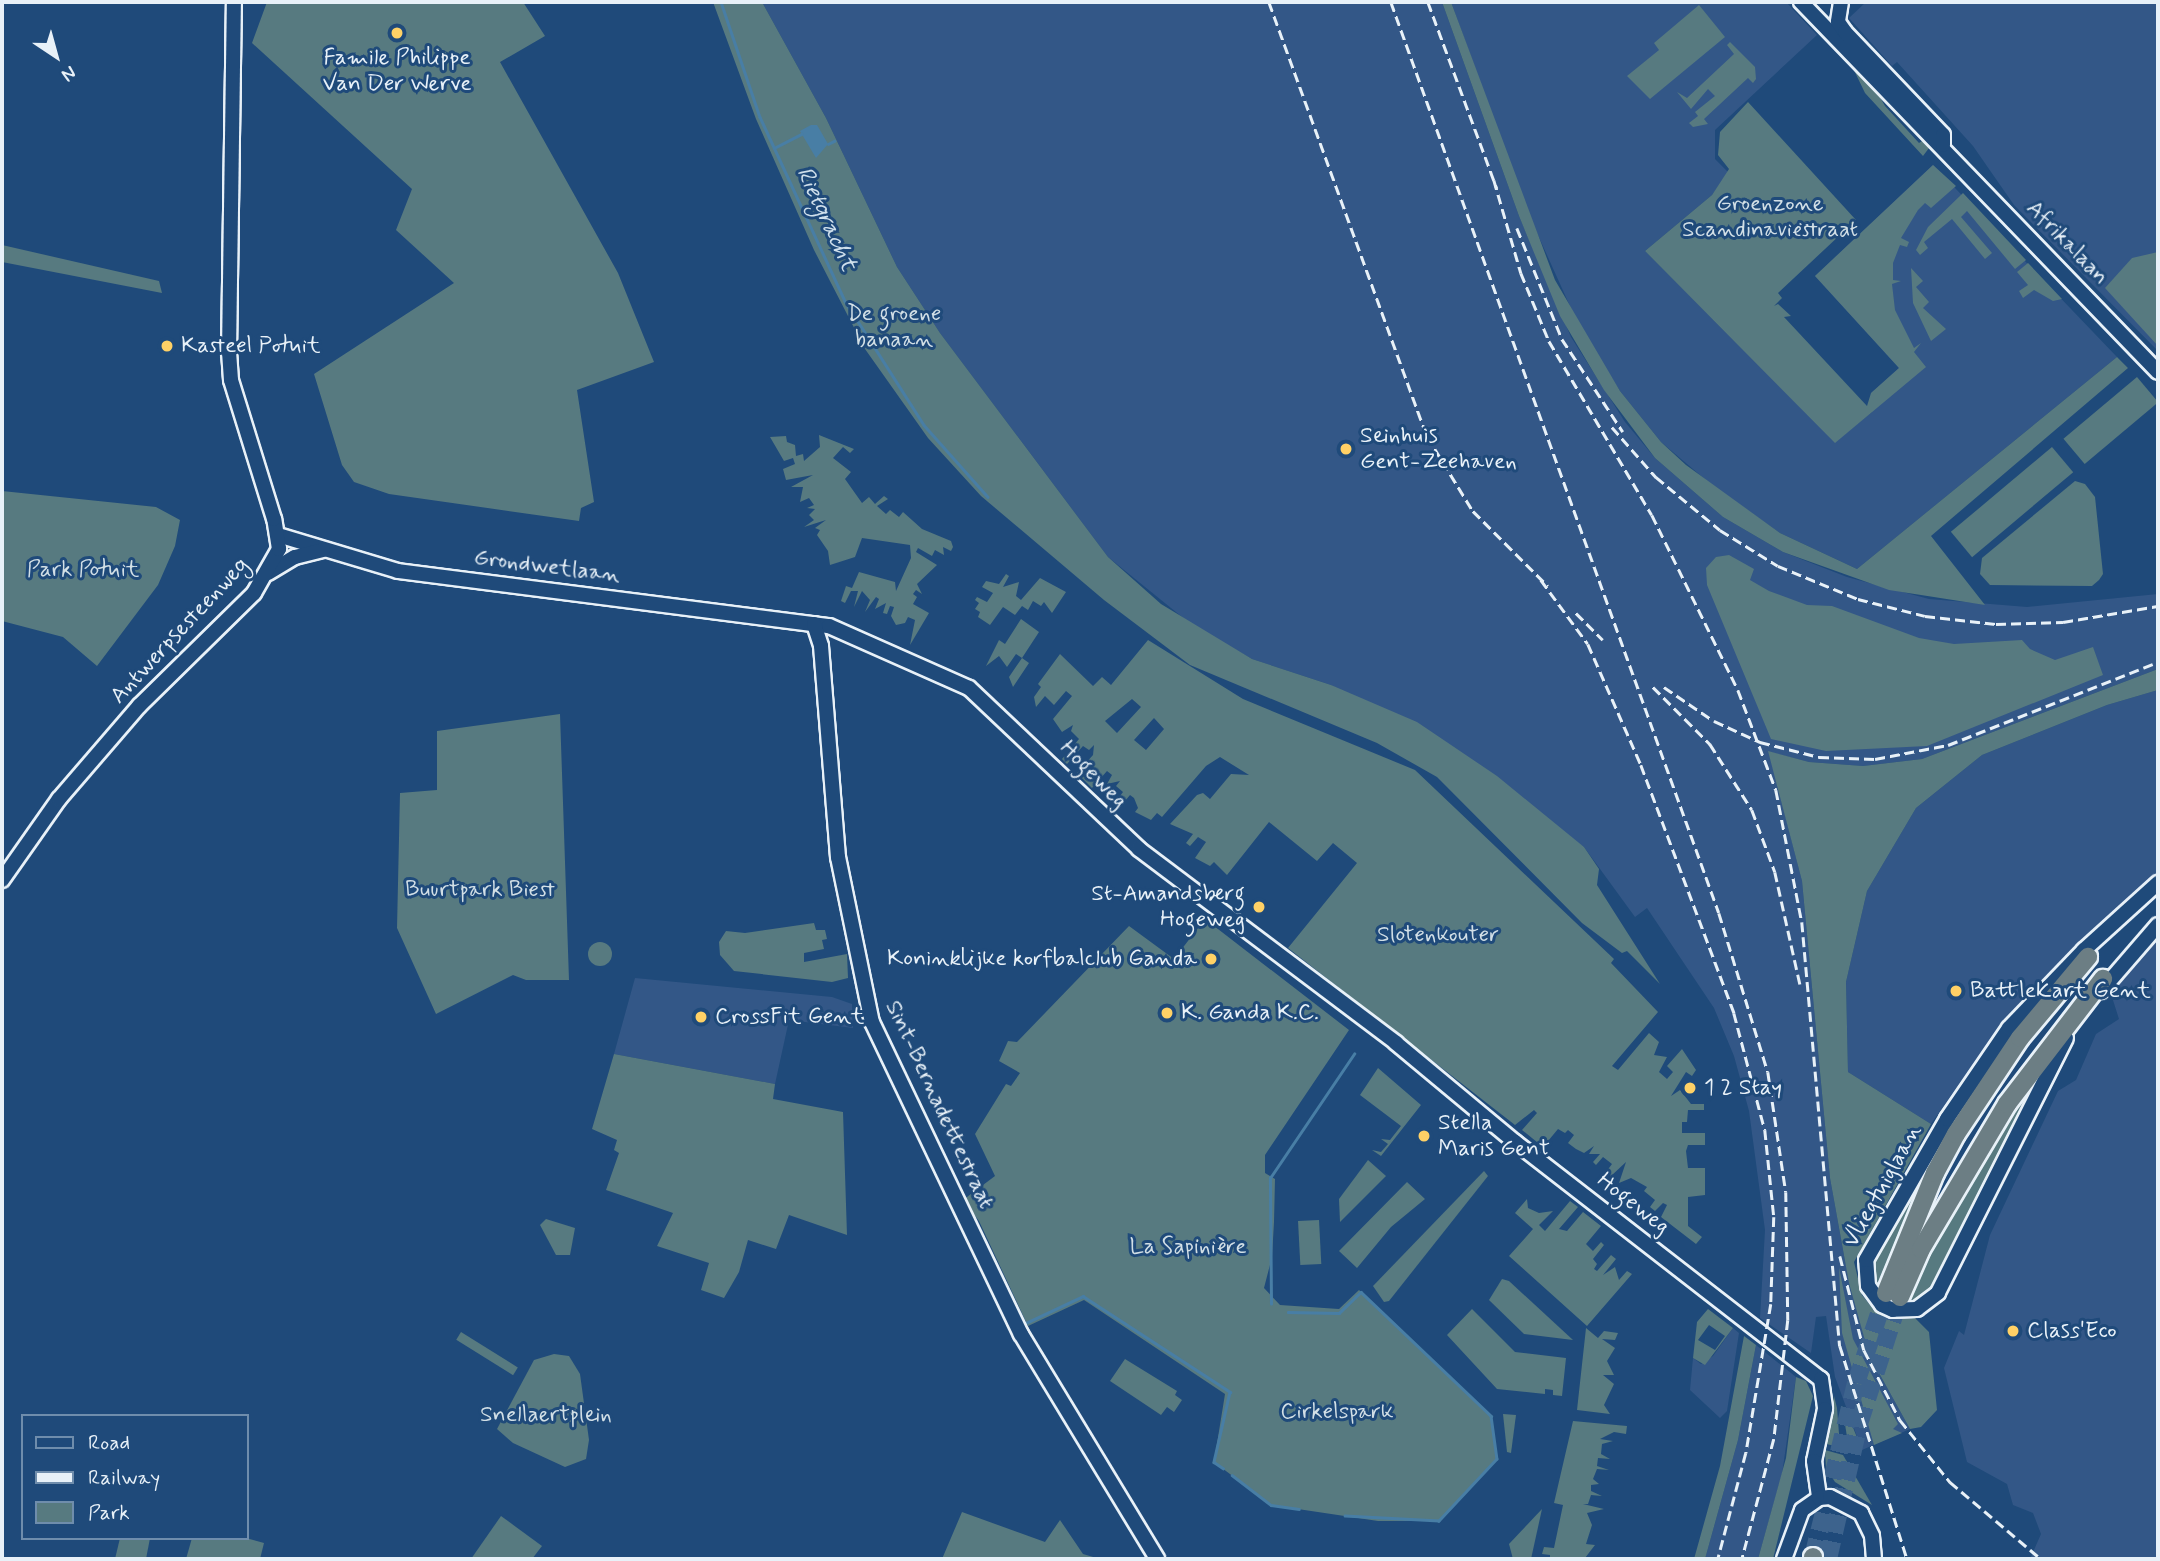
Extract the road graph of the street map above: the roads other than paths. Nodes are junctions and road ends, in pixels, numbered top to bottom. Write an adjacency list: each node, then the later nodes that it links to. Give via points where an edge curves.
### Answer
1 (234, 2): 6 (street, Antwerpsesteenweg, via 231,380)
2 (1801, 2): 4 (street, Afrikalaan, via 1934,143)
3 (1841, 2): 4 (street, Afrikalaan, via 1838,22 1845,32 1942,135)
4 (1943, 145): 5 (street, Afrikalaan)
5 (2158, 372)
6 (278, 535): 7 (street, Grondwetlaan); 8 (street, Antwerpsesteenweg, via 279,549)
7 (324, 550): 8 (street, via 295,557); 9 (street, Grondwetlaan, via 398,571)
8 (268, 574): 10 (street, Antwerpsesteenweg, via 139,706 59,799)
9 (814, 624): 15 (street, Hogeweg, via 844,631 978,694 1139,849 1325,990 1368,1034 1411,1057 1821,1380 1825,1388 1814,1461); 16 (street, Sint-Bernadettestraat, via 821,646 838,857 872,1022 1021,1334)
10 (2, 880)
11 (2158, 883): 13 (street)
12 (2158, 925): 14 (street, Vliegtuiglaan)
13 (2086, 954): 14 (highway, via 2020,1038 1956,1134 1935,1173 1893,1295 2007,1104); 14 (street, Vliegtuiglaan, via 2009,1028 1928,1149 1864,1269 1868,1286 1882,1305 1894,1310 1917,1309 1938,1293 2053,1059)
14 (2109, 974)
15 (1819, 1498): 17 (street, via 1797,1519); 18 (street, via 1839,1498 1861,1513 1872,1536)
16 (1157, 1559)
17 (1784, 1559)
18 (1874, 1559)

